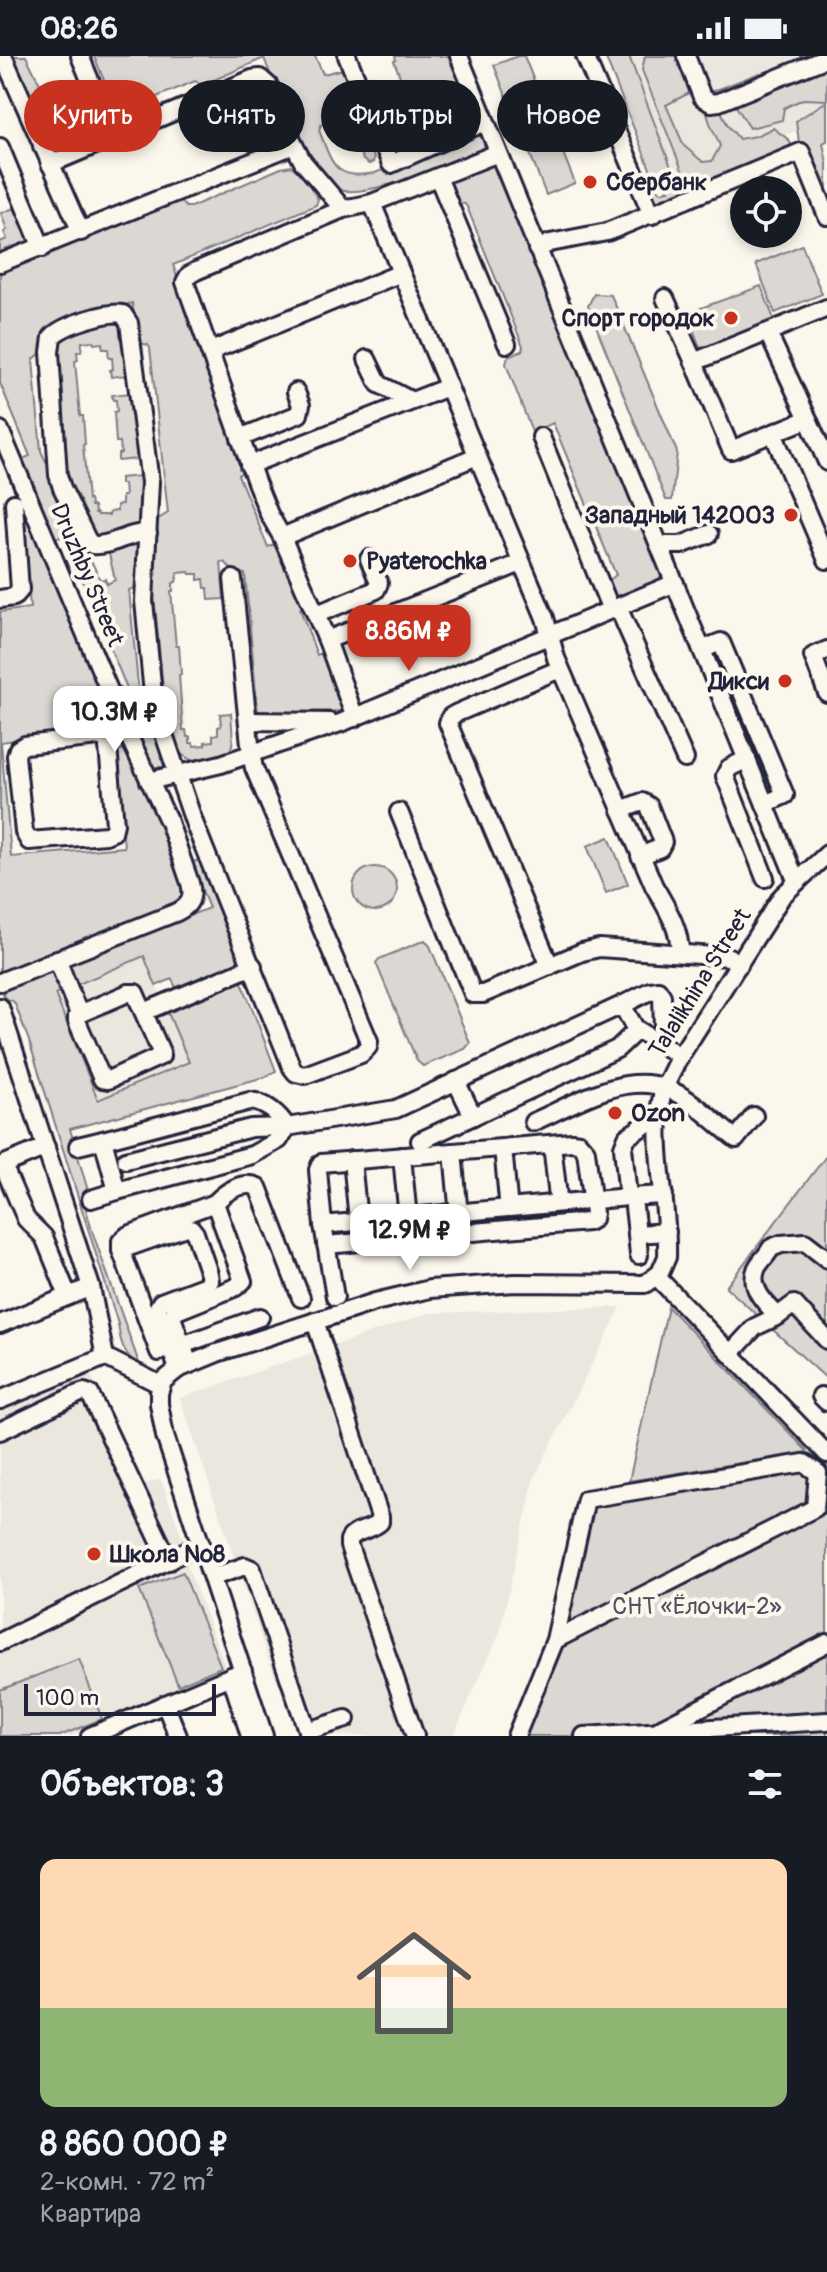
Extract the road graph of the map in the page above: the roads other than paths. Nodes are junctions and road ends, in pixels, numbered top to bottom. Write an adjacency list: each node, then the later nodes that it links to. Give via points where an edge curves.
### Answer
1 (3, 56): 9 (street)
2 (80, 56): 8 (street)
3 (347, 56): 10 (street, via 391,164)
4 (459, 56): 10 (street)
5 (585, 56): 21 (street)
6 (686, 56): 7 (street, via 702,97 711,103)
7 (827, 58)
8 (90, 80)
9 (24, 104)
10 (485, 122): 16 (street)
11 (0, 147): 24 (street)
12 (45, 152): 17 (street)
13 (78, 152): 17 (street)
14 (277, 152): 23 (street)
15 (298, 152): 20 (street)
16 (498, 153): 18 (street); 25 (street)
17 (50, 164): 23 (street)
18 (438, 177): 19 (street); 31 (street)
19 (372, 203): 20 (street); 27 (street)
20 (343, 209): 32 (street, via 189,275 185,286)
21 (652, 215): 22 (street, via 801,152); 25 (street)
22 (827, 216)
23 (81, 232): 24 (street)
24 (42, 248): 26 (street)
25 (537, 249): 50 (street)
26 (0, 263)
27 (401, 273): 32 (street); 35 (street)
28 (665, 298): 34 (street)
29 (827, 308): 30 (street)
30 (768, 333): 34 (street); 38 (street)
31 (507, 344)
32 (211, 351): 42 (street)
33 (367, 359): 37 (street, via 379,384)
34 (694, 362): 40 (street, via 731,450)
35 (448, 387): 37 (street); 43 (street)
36 (296, 392): 42 (street, via 299,414)
37 (412, 401): 45 (street)
38 (808, 419): 40 (street); 44 (street)
39 (0, 430): 46 (street, Druzhby Street)
40 (773, 433): 52 (street)
41 (541, 437): 57 (street)
42 (240, 438): 45 (street)
43 (477, 456): 49 (street); 53 (street)
44 (827, 462)
45 (249, 465): 49 (street)
46 (14, 502): 56 (street, via 20,590); 67 (street, Druzhby Street)
47 (148, 533): 47 (street, via 150,482 129,323 123,314 114,313 68,326 52,337 58,475 90,544 101,546); 72 (street, via 144,601 151,688)
48 (709, 534): 50 (street, via 681,545)
49 (282, 537): 58 (street)
50 (660, 545): 55 (street)
51 (369, 559): 58 (street, via 379,583 376,590)
52 (827, 560)
53 (521, 563): 59 (street); 60 (street)
54 (233, 579): 66 (street)
55 (675, 583): 57 (street); 61 (street)
56 (0, 599)
57 (615, 609): 59 (street); 70 (street)
58 (317, 614): 60 (street)
59 (551, 636): 63 (street); 65 (street)
60 (327, 640): 65 (street)
61 (703, 649): 71 (street); 74 (street, via 721,642 785,795)
62 (827, 650): 64 (street, via 813,656)
63 (560, 669): 75 (street); 85 (street, via 457,713 448,723)
64 (827, 693)
65 (349, 720): 66 (street); 69 (street)
66 (248, 721): 69 (street)
67 (124, 726): 68 (street); 73 (street, Druzhby Street)
68 (107, 736): 68 (street, via 18,749 29,841 113,832)
69 (251, 754): 72 (street); 84 (street, via 368,1038 366,1050 308,1075 296,1073)
70 (685, 759)
71 (747, 759): 74 (street); 79 (street, via 727,769 725,776)
72 (178, 774): 73 (street); 84 (street)
73 (149, 781): 82 (street, Druzhby Street, via 175,839 191,900 177,912)
74 (765, 804): 80 (street)
75 (621, 810): 78 (street); 78 (street, via 642,802 649,806 663,838 663,845)
76 (399, 812): 85 (street, via 471,992 483,994)
77 (827, 854): 80 (street, Talalikhina Street)
78 (640, 856): 81 (street, via 670,914)
79 (765, 878)
80 (796, 880): 83 (street, Talalikhina Street)
81 (680, 953): 83 (street, via 729,957); 85 (street, via 599,948)
82 (57, 959): 86 (street, Druzhby Street); 90 (street)
83 (739, 965): 93 (street, Talalikhina Street)
84 (253, 966): 89 (street)
85 (550, 966)
86 (0, 982)
87 (622, 1005): 91 (street, via 658,990); 92 (street); 94 (street)
88 (0, 1007): 105 (street)
89 (144, 1012): 90 (street, via 133,992); 90 (street, via 162,1055 106,1081 77,1021)
90 (79, 1014)
91 (663, 1028)
92 (637, 1030): 93 (street); 97 (street, via 617,1049)
93 (680, 1056): 95 (street, Talalikhina Street)
94 (456, 1081): 97 (street); 100 (street, via 388,1112)
95 (665, 1088): 96 (street, Talalikhina Street); 98 (street, via 736,1139); 99 (street, via 617,1088)
96 (660, 1115): 113 (street, Talalikhina Street); 118 (street, via 625,1140)
97 (473, 1116): 102 (street)
98 (754, 1116)
99 (533, 1122)
100 (287, 1127): 101 (street, via 270,1109 250,1101); 109 (street, via 255,1127); 112 (street, via 279,1140 252,1155)
101 (103, 1140): 104 (street); 112 (street)
102 (420, 1141)
103 (552, 1144): 106 (street); 114 (street); 117 (street, via 576,1142 584,1148)
104 (78, 1146)
105 (46, 1147): 111 (street); 131 (street)
106 (503, 1148): 107 (street); 116 (street)
107 (453, 1152): 108 (street); 120 (street)
108 (402, 1156): 110 (street); 121 (street)
109 (126, 1160)
110 (352, 1160): 122 (street); 123 (street, via 318,1167)
111 (2, 1165): 132 (street, via 26,1219 44,1237)
112 (117, 1191): 115 (street)
113 (664, 1195): 118 (street); 124 (street, Talalikhina Street)
114 (558, 1197)
115 (91, 1199)
116 (508, 1200)
117 (593, 1200): 118 (street); 123 (street); 126 (street, via 594,1216 588,1222)
118 (631, 1202): 125 (street)
119 (215, 1203): 127 (street, via 125,1237); 134 (street, via 228,1192 250,1184 258,1187); 140 (street, via 243,1281 174,1312)
120 (458, 1205)
121 (407, 1208)
122 (357, 1210)
123 (323, 1225): 126 (street)
124 (667, 1232): 125 (street); 130 (street, Talalikhina Street, via 667,1261)
125 (637, 1234): 128 (street)
126 (326, 1245): 133 (street)
127 (121, 1250): 141 (street); 144 (street, via 186,1227 193,1230 210,1281 161,1302 157,1309)
128 (639, 1255)
129 (827, 1259): 135 (street, via 805,1242 771,1248 756,1269 755,1280 758,1293)
130 (657, 1277): 138 (street, via 641,1285 445,1287 390,1297); 142 (street)
131 (91, 1287): 132 (street); 143 (street)
132 (68, 1296): 137 (street)
133 (335, 1297)
134 (301, 1298)
135 (778, 1316): 139 (street, via 794,1304); 142 (street, via 755,1327)
136 (260, 1317): 140 (street)
137 (2, 1318)
138 (315, 1321): 144 (street); 166 (street, via 380,1517 378,1524 352,1535 349,1543)
139 (827, 1340)
140 (182, 1345): 144 (street)
141 (159, 1352)
142 (730, 1354): 148 (street)
143 (105, 1357): 145 (street); 146 (street)
144 (184, 1366): 145 (street)
145 (161, 1385): 150 (street, via 163,1429)
146 (0, 1400)
147 (0, 1431): 151 (street, via 78,1394 90,1394)
148 (826, 1452): 149 (street)
149 (823, 1478): 153 (street, via 815,1508); 153 (street, via 804,1463 586,1499)
150 (201, 1544): 151 (street); 152 (street)
151 (169, 1561): 154 (street)
152 (213, 1577): 156 (street); 161 (street, via 247,1566 253,1571)
153 (555, 1640): 167 (street)
154 (0, 1642)
155 (827, 1643): 160 (street)
156 (237, 1674): 157 (street); 164 (street); 165 (street)
157 (165, 1704): 162 (street); 163 (street)
158 (346, 1719): 161 (street)
159 (827, 1721): 160 (street)
160 (655, 1731): 168 (street)
161 (308, 1734)
162 (90, 1736)
163 (178, 1736)
164 (250, 1736)
165 (264, 1736)
166 (415, 1736)
167 (516, 1736)
168 (584, 1736)

